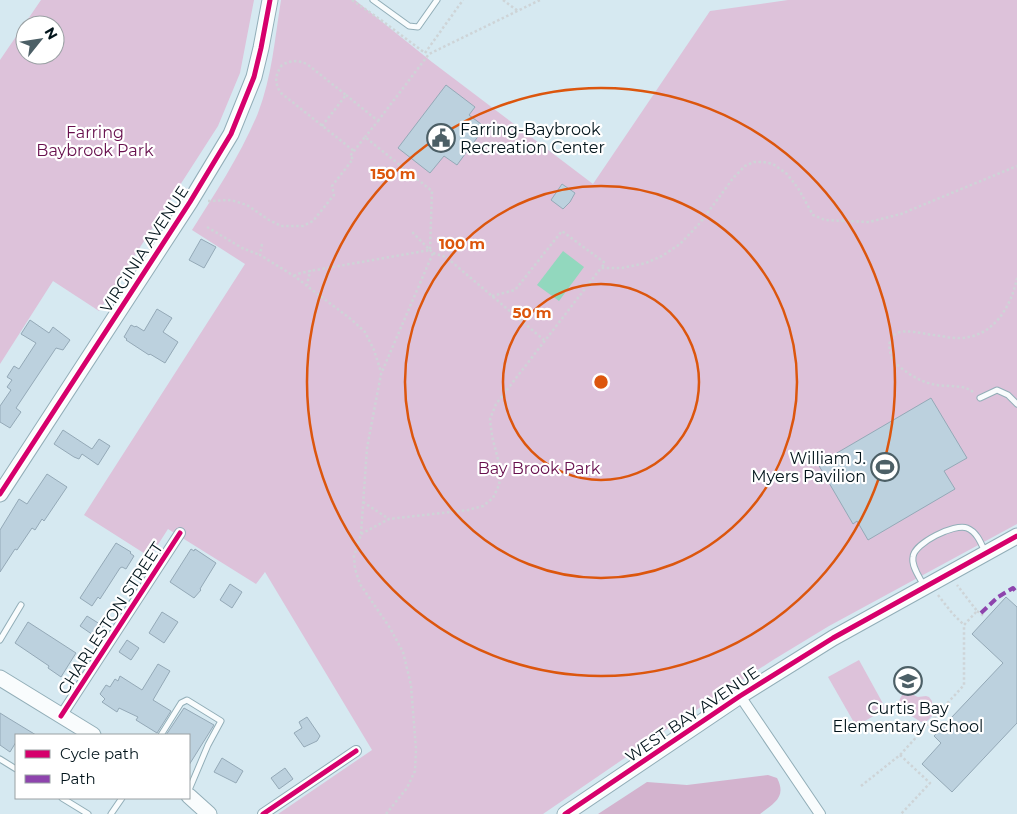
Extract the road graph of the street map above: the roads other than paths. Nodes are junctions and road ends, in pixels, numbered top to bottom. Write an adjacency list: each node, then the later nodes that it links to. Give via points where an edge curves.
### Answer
1 (270, 0): 6 (street, VIRGINIA AVENUE, via 254,77 231,134)
2 (373, 0): 3 (lane, via 410,26 418,27)
3 (437, 0)
4 (980, 398): 5 (lane, via 997,390)
5 (1017, 404)
6 (0, 494)
7 (180, 533): 15 (street, CHARLESTON STREET)
8 (1017, 536): 9 (street, WEST BAY AVENUE)
9 (986, 553): 10 (street, WEST BAY AVENUE); 10 (lane, via 976,534 962,526 921,544 912,557)
10 (927, 585): 14 (street, WEST BAY AVENUE)
11 (21, 605): 12 (lane)
12 (0, 640)
13 (0, 678): 15 (street)
14 (740, 696): 29 (street, WEST BAY AVENUE); 30 (street)
15 (61, 716): 16 (street)
16 (91, 734)
17 (162, 734): 21 (lane, via 181,703 187,700 221,721)
18 (356, 751): 28 (street)
19 (0, 759): 20 (lane)
20 (15, 768)
21 (190, 788)
22 (190, 797): 27 (street)
23 (64, 799): 25 (lane)
24 (121, 799): 26 (lane)
25 (88, 814)
26 (111, 814)
27 (209, 814)
28 (263, 814)
29 (566, 814)
30 (820, 814)

